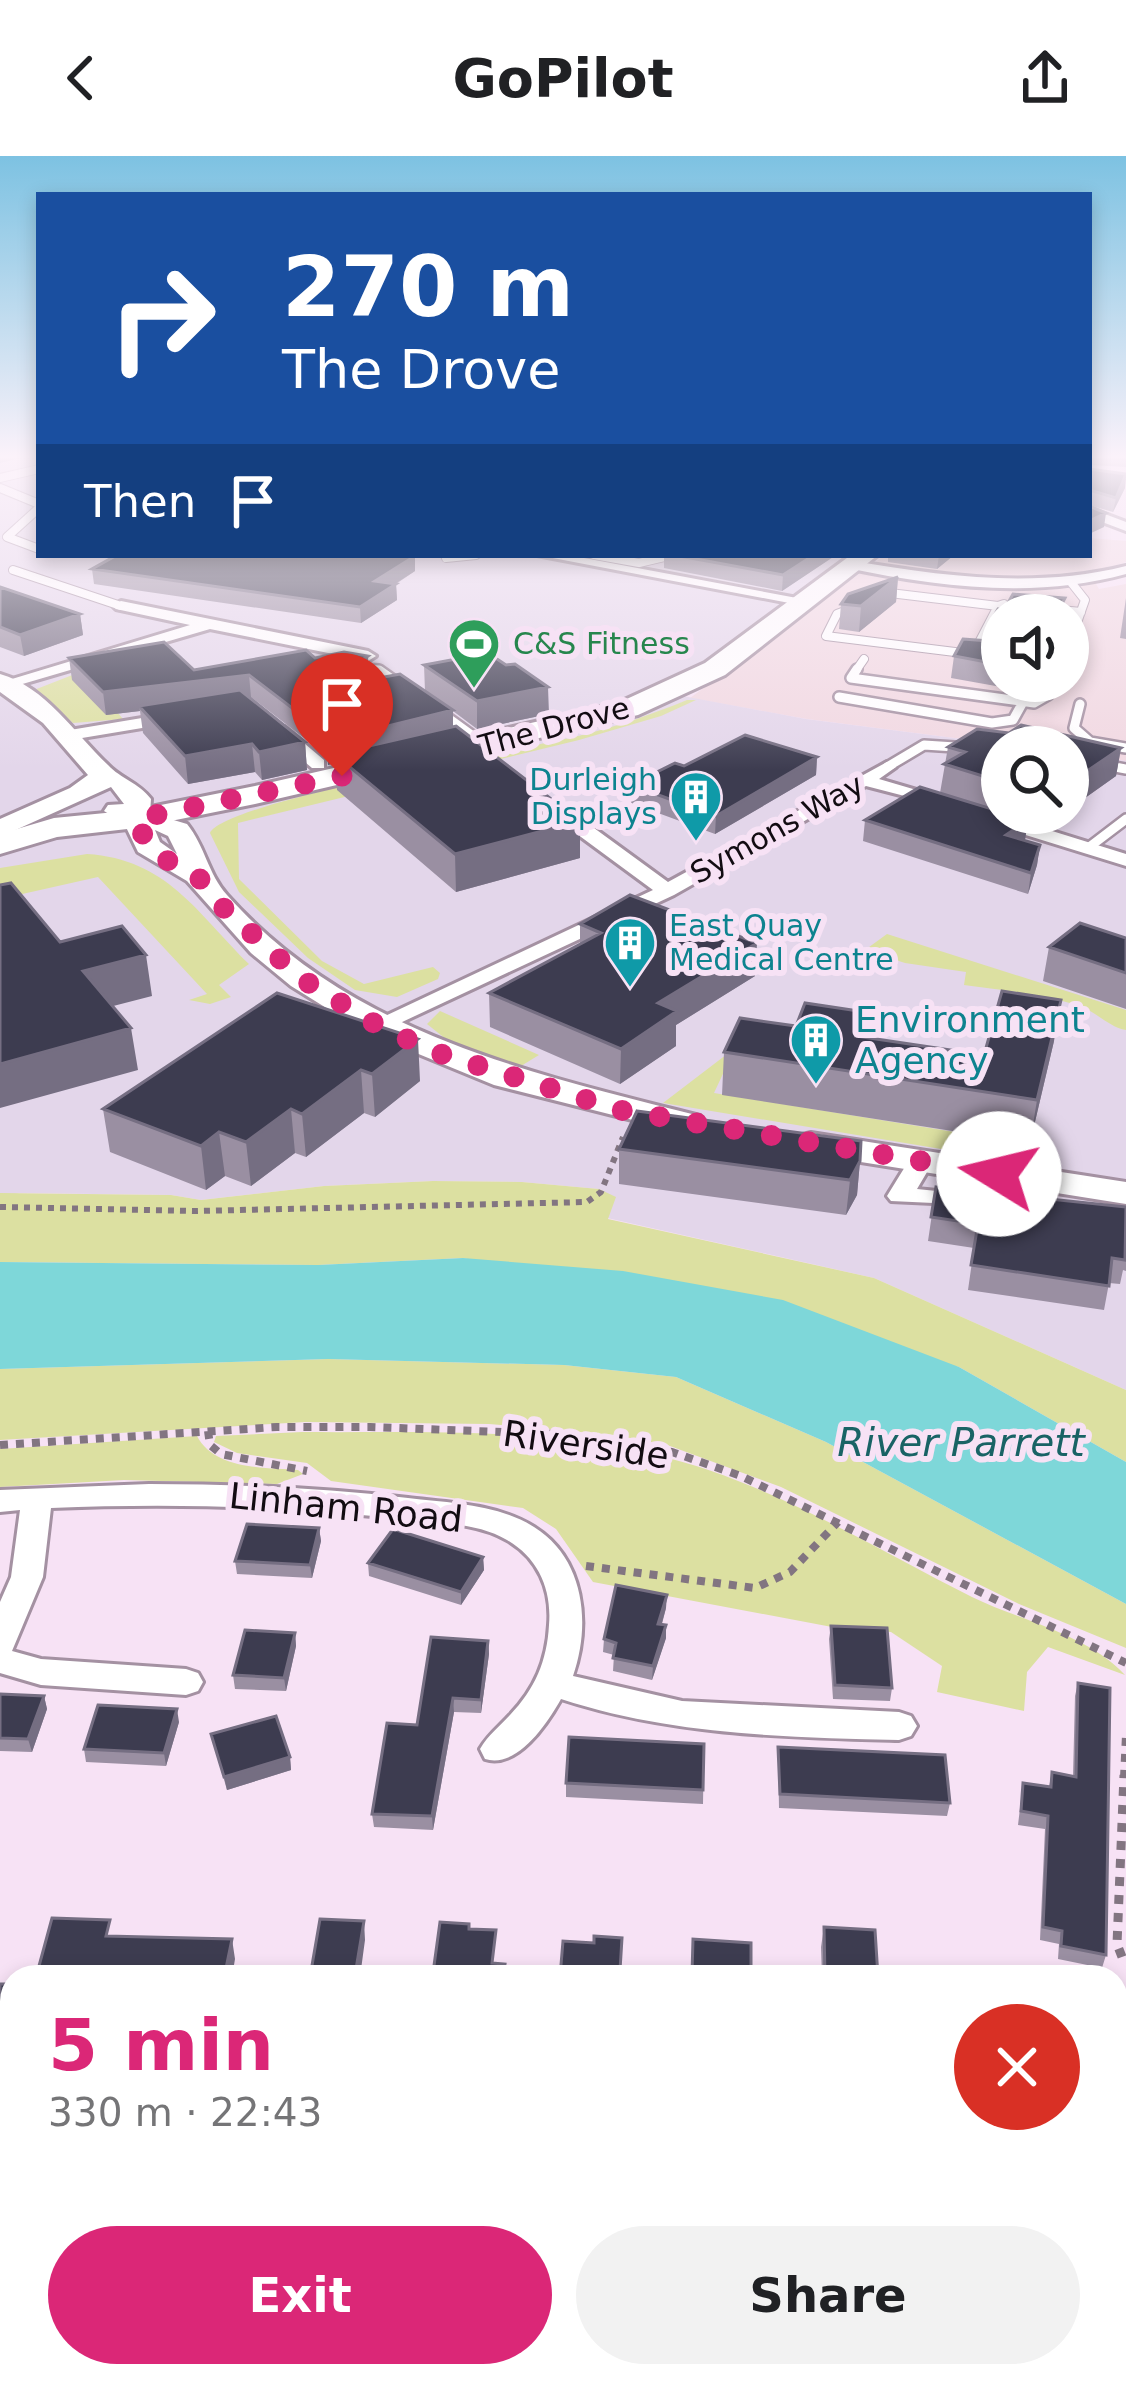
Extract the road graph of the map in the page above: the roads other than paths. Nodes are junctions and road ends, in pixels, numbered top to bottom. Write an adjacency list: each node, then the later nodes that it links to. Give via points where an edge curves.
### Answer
1 (579, 561): 8 (street)
2 (859, 561): 8 (main road, The Drove)
3 (865, 561): 6 (street, via 940,579)
4 (13, 570): 10 (lane)
5 (1126, 570): 6 (street)
6 (1070, 580): 7 (lane)
7 (1080, 594)
8 (805, 601): 30 (main road, The Drove, via 676,690)
9 (981, 604): 14 (lane, via 890,593 837,614 826,636)
10 (121, 606): 11 (street)
11 (207, 625): 13 (street); 20 (street)
12 (981, 639): 14 (lane)
13 (326, 648): 16 (street); 18 (street)
14 (973, 654): 15 (lane)
15 (981, 655)
16 (309, 658)
17 (864, 659): 19 (lane)
18 (374, 663): 21 (lane)
19 (851, 678): 22 (lane); 23 (lane, via 836,702 992,723 1013,720)
20 (4, 683): 29 (street)
21 (414, 695)
22 (981, 696)
23 (1023, 702): 24 (lane)
24 (1036, 702)
25 (1080, 704): 31 (lane, via 1080,735)
26 (432, 707): 30 (lane)
27 (201, 714): 29 (street)
28 (266, 721): 34 (street)
29 (70, 735): 37 (street)
30 (485, 745): 42 (main road, The Drove)
31 (1126, 748)
32 (981, 749): 35 (lane, via 924,745)
33 (1089, 762): 36 (lane)
34 (318, 764)
35 (887, 767): 38 (street, Symons Way)
36 (1126, 769)
37 (103, 776): 42 (street, via 95,794); 44 (street)
38 (864, 780): 46 (street); 48 (street, Symons Way)
39 (532, 792): 41 (street, Symons Way)
40 (589, 801): 41 (street)
41 (560, 812): 48 (street, Symons Way)
42 (136, 819): 45 (main road, The Drove, via 90,836); 49 (street, via 148,846 197,875 302,979)
43 (1126, 819): 46 (lane)
44 (0, 829)
45 (0, 848)
46 (1088, 848): 47 (street)
47 (1126, 860)
48 (667, 891): 49 (street, Symons Way)
49 (377, 1025): 50 (street, via 506,1078)
50 (725, 1130)
51 (770, 1137): 52 (street)
52 (920, 1162): 53 (street, via 900,1196); 54 (street)
53 (987, 1202)
54 (1118, 1205): 55 (street)
55 (1075, 1212)
56 (37, 1498): 57 (street, Linham Road); 58 (street, via 27,1577); 61 (street, Linham Road, via 146,1492 328,1500 503,1525 540,1547 568,1603)
57 (0, 1502)
58 (0, 1642)
59 (0, 1660): 60 (street, via 41,1672)
60 (186, 1682)
61 (555, 1684): 62 (street, via 612,1706 743,1722); 63 (street)
62 (899, 1726)
63 (498, 1750)

